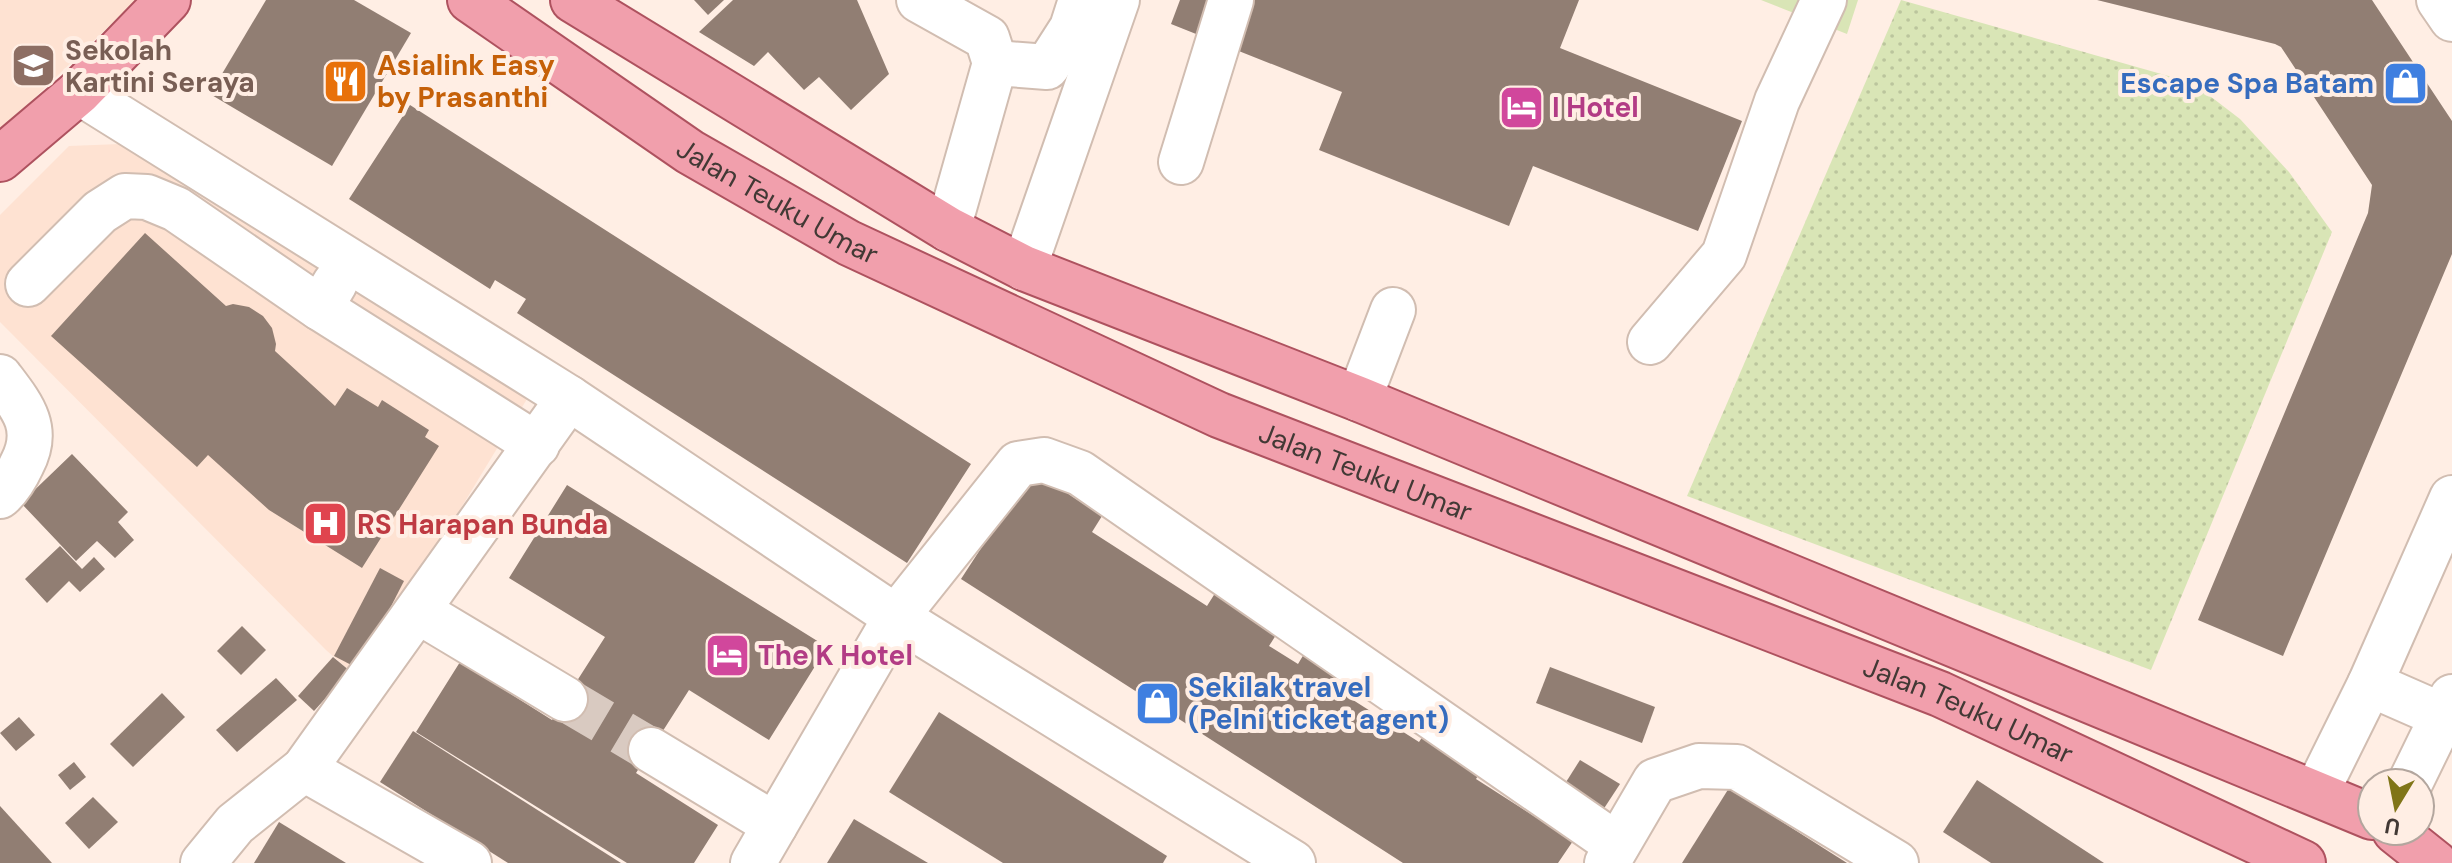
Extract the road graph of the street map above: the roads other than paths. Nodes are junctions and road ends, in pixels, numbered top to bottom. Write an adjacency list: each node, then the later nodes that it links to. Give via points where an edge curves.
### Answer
1 (168, 0): 12 (main road)
2 (470, 0): 46 (main road, Jalan Teuku Umar, via 690,152 863,250 1219,415 1940,694)
3 (573, 0): 15 (main road, Jalan Teuku Umar)
4 (919, 0): 11 (street, via 987,38)
5 (1081, 0): 11 (street, via 1072,28 1047,67)
6 (1117, 0): 17 (street)
7 (1231, 0): 14 (street)
8 (1824, 0): 21 (street, via 1777,101 1724,255)
9 (2439, 0): 10 (street)
10 (2452, 19)
11 (995, 63): 15 (street)
12 (79, 92): 13 (main road); 16 (street)
13 (0, 159)
14 (1181, 162)
15 (948, 229): 17 (main road, Jalan Teuku Umar)
16 (349, 261): 19 (street); 23 (street)
17 (1024, 268): 24 (main road, Jalan Teuku Umar)
18 (28, 284): 19 (street, via 100,212 125,196 147,197 176,209)
19 (320, 308): 25 (street)
20 (1393, 310): 24 (street)
21 (1650, 342)
22 (0, 377): 26 (street, via 26,415 30,449)
23 (569, 398): 25 (street); 29 (street)
24 (1359, 399): 36 (main road, Jalan Teuku Umar)
25 (537, 445): 28 (street)
26 (0, 496)
27 (2452, 498): 30 (street)
28 (418, 611): 31 (street); 35 (street)
29 (896, 617): 38 (street); 40 (street, via 1018,464 1044,460 1080,473); 44 (street)
30 (2370, 684): 32 (street); 36 (street)
31 (565, 699)
32 (2445, 724): 34 (street)
33 (651, 750): 38 (street)
34 (2419, 767)
35 (304, 769): 41 (street); 42 (street, via 235,824)
36 (2316, 793): 37 (main road, Jalan Teuku Umar)
37 (2356, 810)
38 (775, 825): 43 (street)
39 (2415, 847): 47 (main road)
40 (1612, 854): 45 (street, via 1655,781 1699,766 1737,767)
41 (440, 856)
42 (203, 863)
43 (753, 863)
44 (1293, 863)
45 (1896, 863)
46 (2303, 863)
47 (2435, 863)

